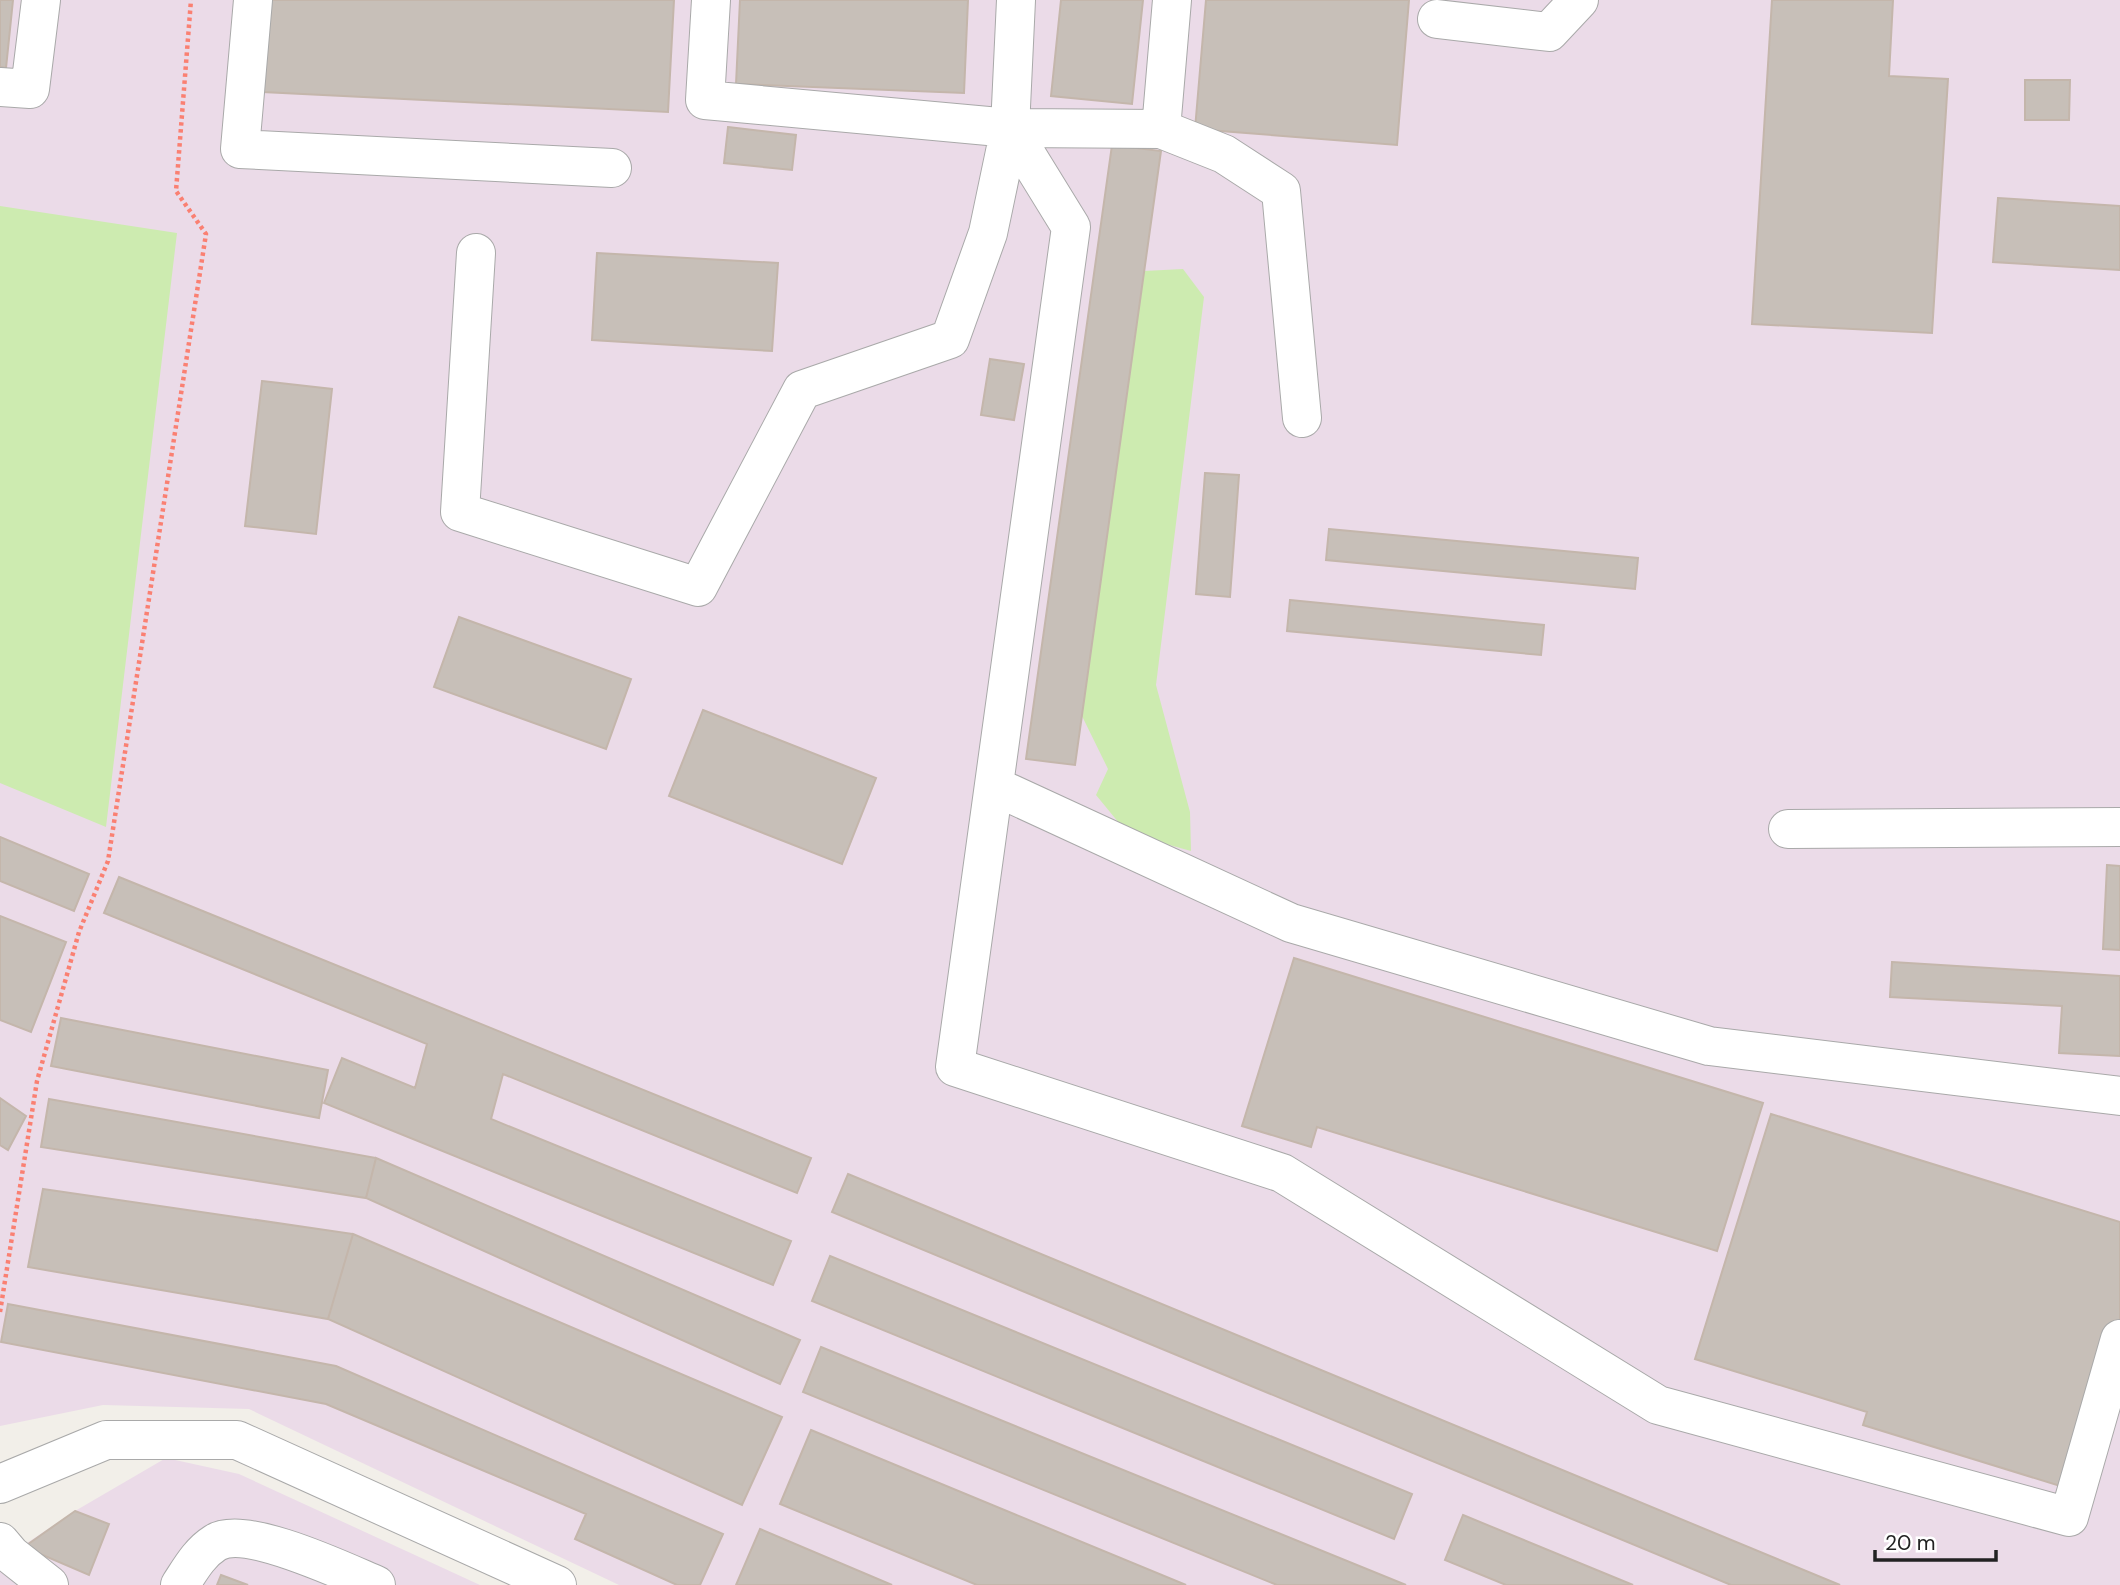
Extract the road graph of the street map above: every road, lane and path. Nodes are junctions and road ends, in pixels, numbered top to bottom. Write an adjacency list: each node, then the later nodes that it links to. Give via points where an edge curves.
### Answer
1 (41, 0): 9 (street, via 30,89)
2 (191, 0): 19 (path, via 176,191 206,234 108,861 79,932 37,1081)
3 (253, 0): 12 (street, via 240,149)
4 (711, 0): 10 (street, via 705,100)
5 (1016, 0): 10 (street)
6 (1172, 0): 11 (street)
7 (1579, 0): 8 (street, via 1549,32)
8 (1437, 19)
9 (0, 87)
10 (1010, 128): 11 (street); 13 (street, via 988,233 950,339 802,390 698,587 460,512); 15 (street, via 1071,228)
11 (1161, 129): 14 (street, via 1224,153 1281,191)
12 (612, 168)
13 (476, 253)
14 (1302, 418)
15 (994, 786): 18 (street, via 1291,923 1709,1046); 20 (street, via 955,1067 1282,1173 1658,1405 2069,1517)
16 (2120, 827): 17 (street)
17 (1788, 829)
18 (2120, 1096)
19 (0, 1312)
20 (2120, 1339)
21 (0, 1484): 26 (street, via 106,1440 237,1440)
22 (0, 1542): 23 (street)
23 (49, 1585)
24 (180, 1585): 25 (street, via 197,1559 217,1541 244,1539 302,1554)
25 (376, 1585)
26 (557, 1585)

